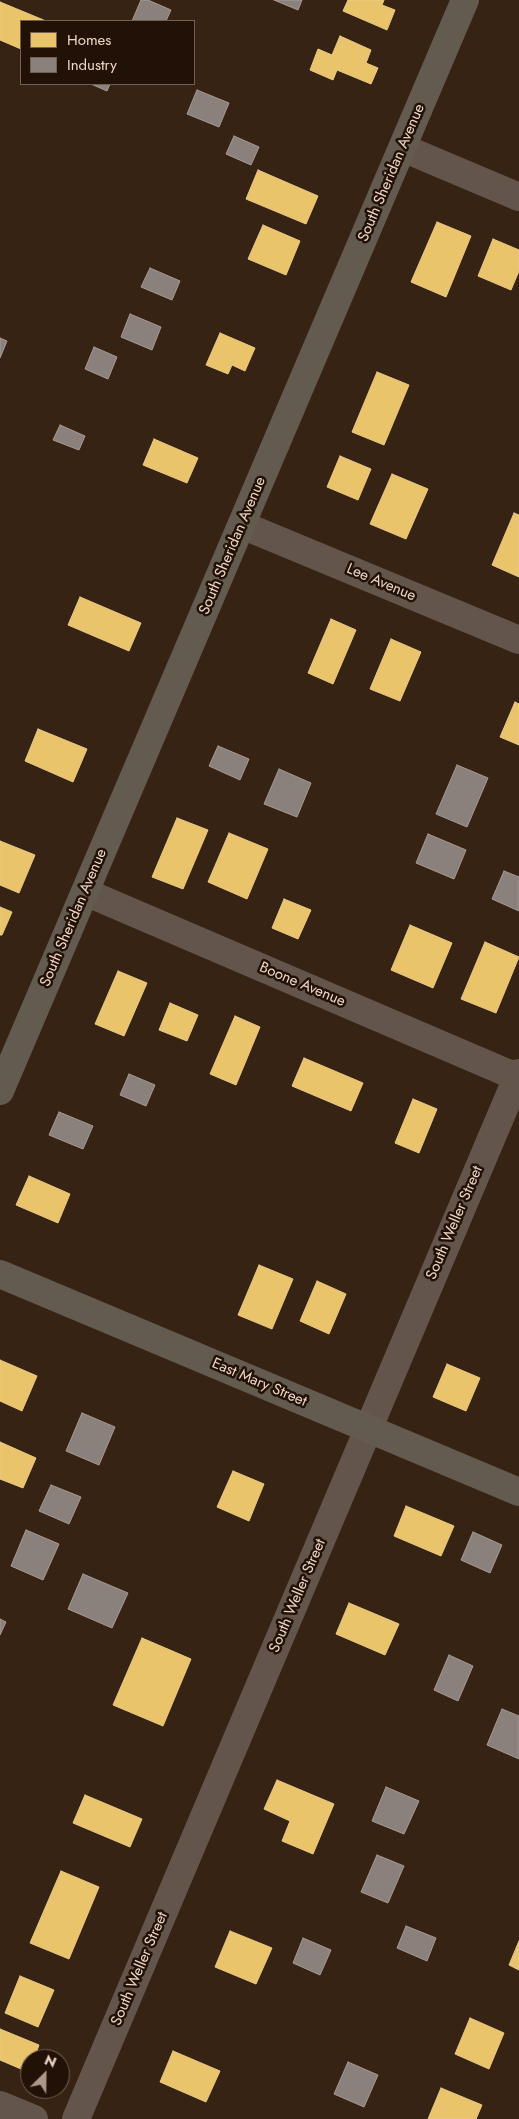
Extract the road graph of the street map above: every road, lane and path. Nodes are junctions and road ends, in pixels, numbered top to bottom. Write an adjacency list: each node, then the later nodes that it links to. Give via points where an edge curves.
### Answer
1 (465, 0): 2 (street, South Sheridan Avenue)
2 (403, 148): 3 (street); 4 (street, South Sheridan Avenue)
3 (519, 197)
4 (242, 525): 5 (street, Lee Avenue); 6 (street, South Sheridan Avenue)
5 (519, 640)
6 (85, 892): 7 (street, Boone Avenue); 8 (street, South Sheridan Avenue)
7 (518, 1076): 10 (street, South Weller Street)
8 (0, 1091)
9 (0, 1274): 10 (street, East Mary Street)
10 (368, 1429): 11 (street, East Mary Street); 14 (street, South Weller Street)
11 (519, 1492)
12 (0, 2105): 13 (street)
13 (34, 2119)
14 (76, 2119)

